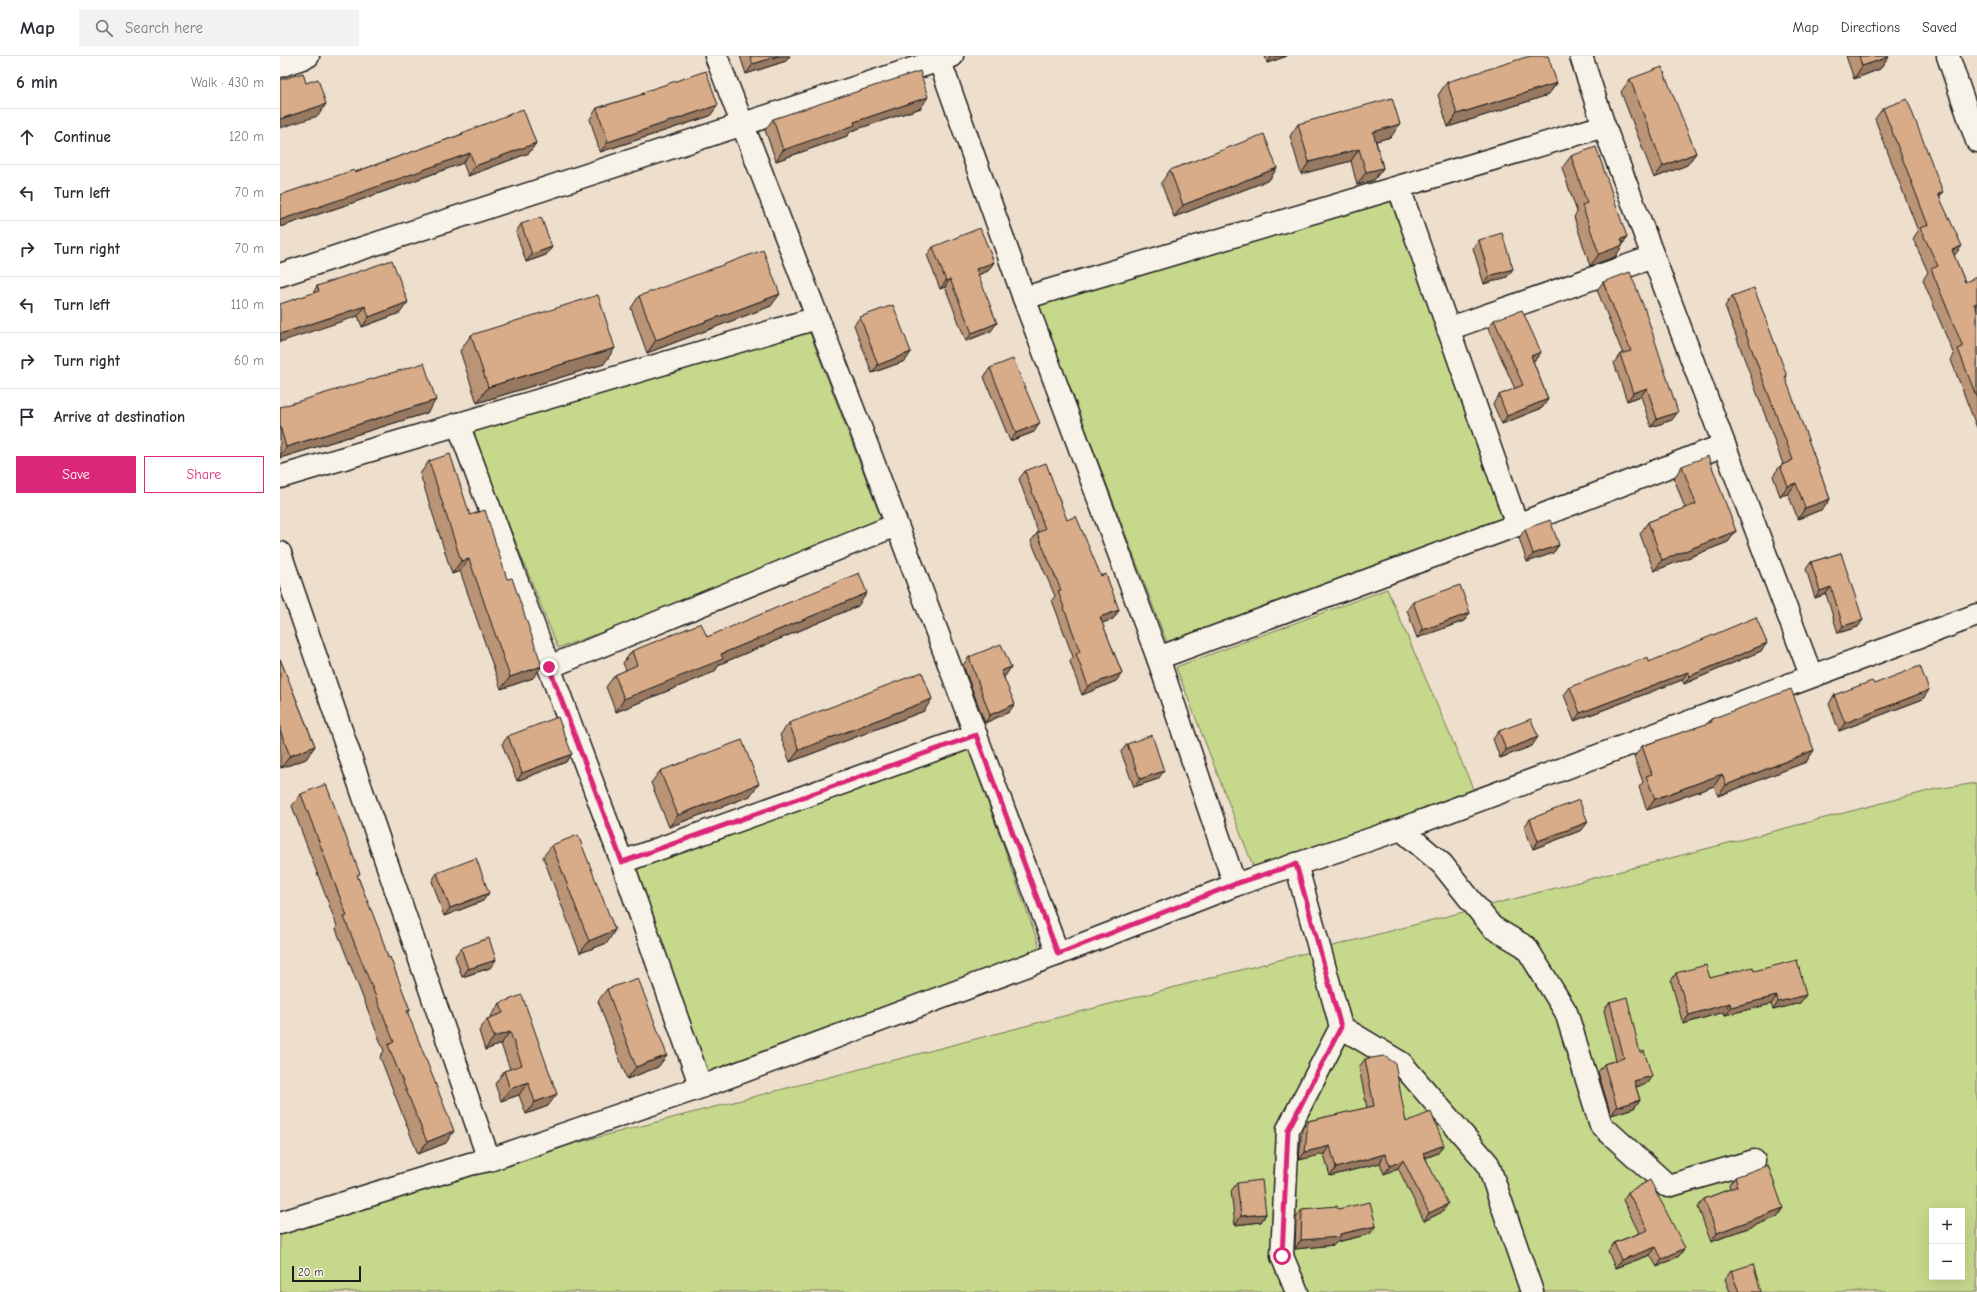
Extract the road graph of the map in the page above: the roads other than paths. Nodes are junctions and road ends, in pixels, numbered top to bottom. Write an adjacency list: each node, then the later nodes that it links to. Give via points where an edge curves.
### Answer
1 (308, 56): 6 (street)
2 (716, 56): 8 (street)
3 (1581, 56): 9 (street)
4 (1948, 56): 7 (street)
5 (943, 57): 8 (street); 14 (street)
6 (280, 66)
7 (1969, 91): 10 (street)
8 (741, 124): 13 (street); 15 (street)
9 (1604, 126): 11 (street); 12 (street)
10 (1977, 141)
11 (1399, 188): 14 (street); 16 (street)
12 (1653, 257): 16 (street); 18 (street)
13 (280, 275)
14 (1024, 298): 24 (street)
15 (817, 318): 17 (street); 20 (street)
16 (1448, 329): 21 (street)
17 (458, 424): 19 (street); 25 (street)
18 (1724, 445): 21 (street); 26 (street)
19 (280, 477)
20 (896, 525): 25 (street); 27 (street)
21 (1517, 525): 24 (street)
22 (280, 553): 35 (street)
23 (1977, 615): 26 (street)
24 (1158, 658): 31 (street)
25 (549, 667): 29 (street)
26 (1810, 675): 28 (street)
27 (976, 735): 29 (street); 32 (street)
28 (1401, 829): 30 (street); 36 (street, via 1442,864 1492,927 1526,947 1566,1012 1601,1125 1668,1186)
29 (622, 862): 34 (street)
30 (1296, 864): 31 (street); 33 (street)
31 (1235, 884): 32 (street)
32 (1058, 954): 34 (street)
33 (1341, 1027): 38 (street, via 1288,1130 1282,1256); 39 (street, via 1402,1063 1488,1164)
34 (701, 1087): 35 (street)
35 (489, 1160): 37 (street)
36 (1754, 1161)
37 (280, 1223)
38 (1297, 1292)
39 (1532, 1292)

